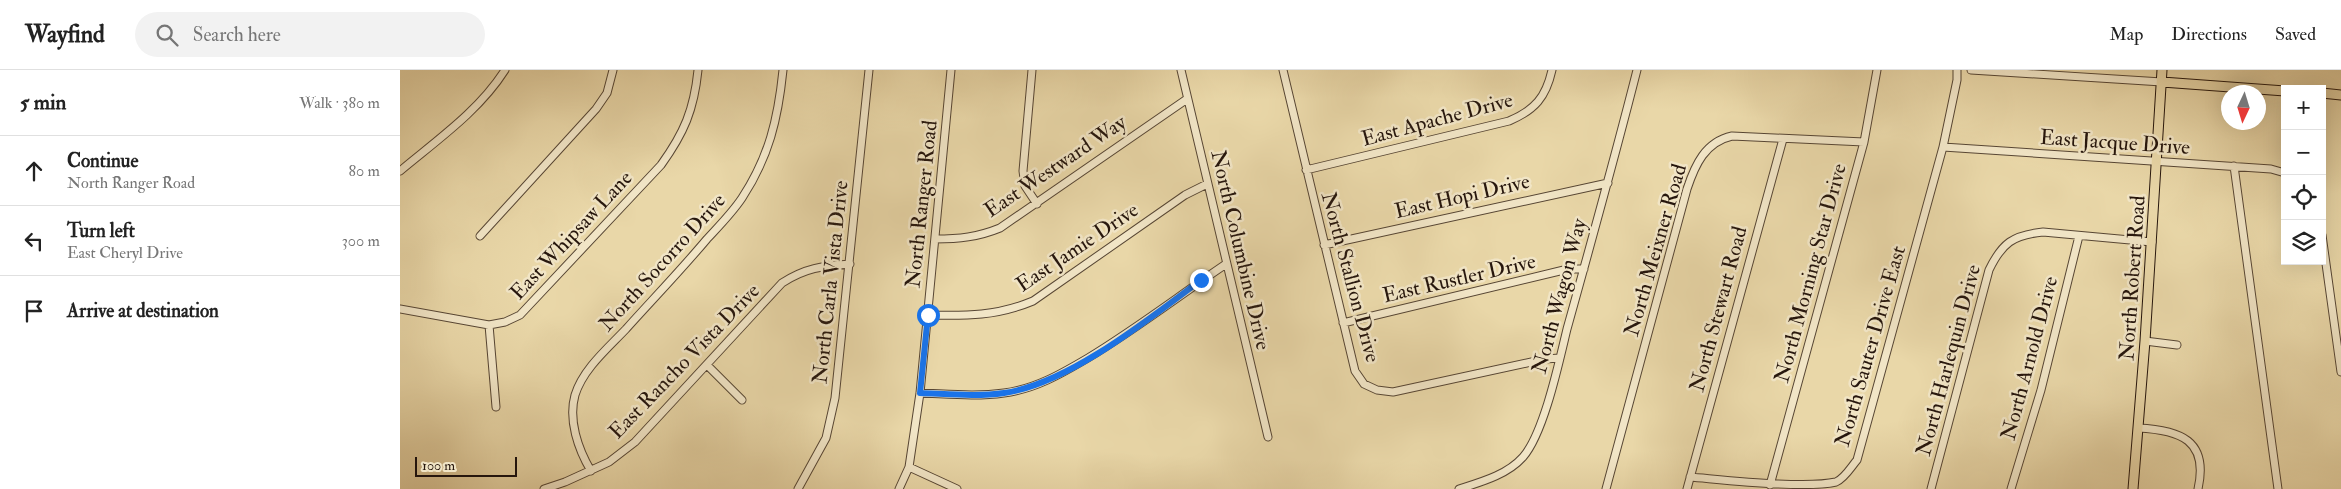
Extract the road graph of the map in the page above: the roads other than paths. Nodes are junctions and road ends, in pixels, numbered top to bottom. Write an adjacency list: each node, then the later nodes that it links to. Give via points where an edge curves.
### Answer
1 (505, 70): 27 (street, via 493,89 472,110)
2 (613, 70): 32 (street, via 607,93 596,110)
3 (698, 70): 44 (street, East Whipsaw Lane, via 690,116 661,165 531,305 520,315)
4 (783, 70): 56 (street, North Socorro Drive, via 772,138 758,172 740,201 601,356 575,395 573,416 576,435 582,456)
5 (869, 70): 37 (street, North Carla Vista Drive)
6 (951, 70): 34 (street, North Ranger Road)
7 (1032, 70): 31 (street, via 1023,171 1025,186)
8 (1181, 70): 20 (street, North Columbine Drive)
9 (1282, 70): 26 (street, North Stallion Drive)
10 (1552, 70): 26 (street, East Apache Drive, via 1547,91 1524,115)
11 (1637, 70): 29 (street, North Wagon Way)
12 (1877, 70): 22 (street, North Morning Star Drive)
13 (1957, 70): 23 (street, North Sauter Drive East)
14 (1971, 70): 16 (street)
15 (2162, 70): 16 (main road, North Robert Road)
16 (2162, 82): 17 (main road); 24 (main road, North Robert Road)
17 (2281, 91)
18 (2326, 93): 19 (main road)
19 (2341, 94)
20 (1187, 99): 30 (street, North Columbine Drive); 31 (street, East Westward Way)
21 (1782, 139): 22 (street, North Meixner Road); 57 (street, North Stewart Road); 64 (street, North Meixner Road, via 1732,136 1720,139 1709,147 1694,168)
22 (1864, 142): 58 (street, North Morning Star Drive)
23 (1943, 147): 24 (street, East Jacque Drive); 58 (street, North Sauter Drive East, via 1857,460 1838,481 1806,486)
24 (2157, 163): 25 (street, East Jacque Drive); 35 (main road, North Robert Road)
25 (2234, 166): 28 (street, East Jacque Drive); 70 (street)
26 (1306, 170): 36 (street, North Stallion Drive)
27 (400, 172)
28 (2281, 172)
29 (1608, 183): 36 (street, East Hopi Drive); 40 (street, North Wagon Way)
30 (1207, 184): 38 (street, North Columbine Drive); 42 (street, East Jamie Drive, via 1185,195 1034,301 1015,309 984,315)
31 (1037, 204): 34 (street, East Westward Way, via 983,235 966,239)
32 (480, 236)
33 (2079, 236): 35 (street, North Harlequin Drive); 66 (street, North Harlequin Drive, via 2043,232 2025,234 2010,241 1996,254); 67 (street, North Arnold Drive, via 2041,390)
34 (935, 239): 42 (street, North Ranger Road)
35 (2152, 242): 45 (main road, North Robert Road)
36 (1324, 245): 43 (street, North Stallion Drive)
37 (850, 264): 48 (street, East Rancho Vista Drive, via 818,266 782,283); 60 (street, North Carla Vista Drive, via 830,424)
38 (1226, 264): 50 (street, via 1125,336 1054,378 1028,388 980,396); 54 (street, North Columbine Drive)
39 (2326, 264): 49 (street)
40 (1584, 269): 43 (street, East Rustler Drive, via 1568,269); 47 (street, North Wagon Way)
41 (400, 309): 44 (street, East Whipsaw Lane)
42 (928, 315): 50 (street, North Ranger Road)
43 (1343, 324): 47 (street, North Stallion Drive, via 1355,371 1364,384 1377,390 1393,392)
44 (489, 325): 52 (street)
45 (2145, 341): 46 (street); 53 (main road, North Robert Road)
46 (2177, 345)
47 (1560, 358): 63 (street, North Wagon Way, via 1532,443 1522,458 1497,476)
48 (707, 365): 51 (street); 56 (street, East Rancho Vista Drive, via 635,442)
49 (2341, 372)
50 (920, 393): 55 (street, North Ranger Road)
51 (742, 400)
52 (496, 407)
53 (2138, 428): 68 (main road, North Robert Road); 69 (street, via 2173,432 2188,439 2198,452)
54 (1268, 437)
55 (909, 467): 61 (street, North Ranger Road); 62 (street)
56 (591, 471): 59 (street, East Rancho Vista Drive)
57 (1690, 477): 58 (street, North Sauter Drive East); 65 (street, North Stewart Road)
58 (1770, 484)
59 (544, 489)
60 (798, 489)
61 (899, 489)
62 (957, 489)
63 (1459, 489)
64 (1606, 489)
65 (1687, 489)
66 (1931, 489)
67 (2011, 489)
68 (2133, 489)
69 (2198, 489)
70 (2278, 489)

